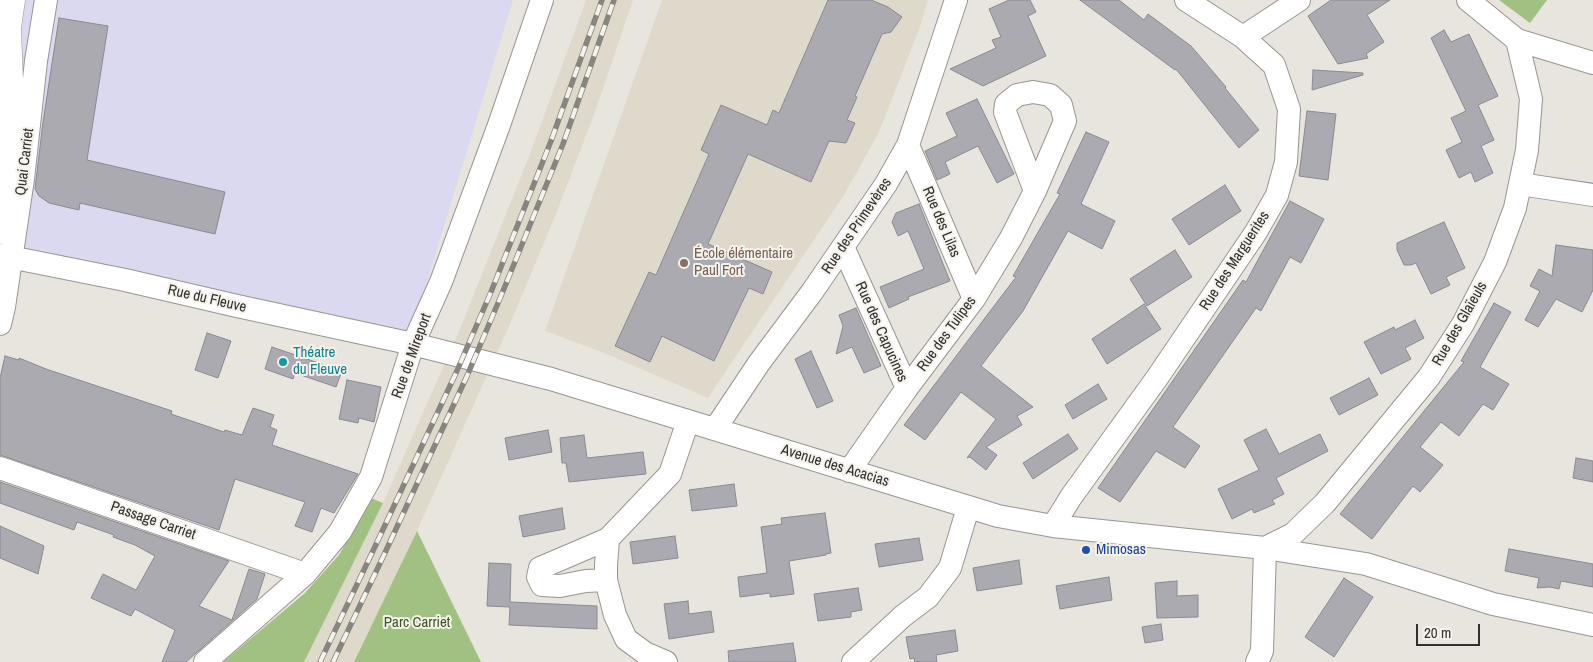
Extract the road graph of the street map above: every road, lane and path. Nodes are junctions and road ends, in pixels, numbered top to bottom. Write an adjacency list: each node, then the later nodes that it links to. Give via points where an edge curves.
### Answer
1 (11, 0): 8 (main road, Quai Carriet)
2 (46, 0): 19 (street, Quai Carriet, via 23,179)
3 (542, 0): 22 (street, Rue de Mireport, via 442,282)
4 (956, 0): 13 (street, Rue des Primevères)
5 (1186, 0): 9 (street, Rue des Marguerites)
6 (1299, 0): 9 (street)
7 (1468, 0): 10 (street)
8 (6, 29): 12 (main road, Quai Carriet); 17 (main road, Quai Carriet, via 12,157)
9 (1243, 37): 29 (street, Rue des Marguerites, via 1274,65 1289,109 1286,162 1278,195 1157,378)
10 (1517, 40): 11 (street); 14 (street, Rue des Glaïeuls, via 1531,99 1527,150)
11 (1593, 63)
12 (0, 73)
13 (908, 145): 18 (street, Rue des Primevères); 20 (street, Rue des Lilas)
14 (1520, 184): 16 (street); 31 (street, Rue des Glaïeuls, via 1515,208 1495,262 1463,324 1429,377 1325,503 1294,534)
15 (1035, 191): 20 (street, Rue des Tulipes, via 1012,238)
16 (1593, 195)
17 (0, 230)
18 (843, 247): 23 (street, Rue des Capucines); 25 (street, Rue des Primevères)
19 (5, 257): 21 (street, Quai Carriet, via 4,307); 22 (street, Rue du Fleuve, via 125,280)
20 (974, 299): 23 (street, Rue des Tulipes)
21 (0, 324)
22 (413, 344): 24 (street, Avenue des Acacias, via 551,379); 32 (street, Rue de Mireport, via 372,477 340,532)
23 (907, 388): 27 (street, Rue des Tulipes)
24 (688, 421): 25 (street, Avenue des Acacias); 30 (street, via 670,474)
25 (715, 428): 27 (street, Avenue des Acacias)
26 (0, 468): 32 (street, Passage Carriet)
27 (850, 471): 28 (street, Avenue des Acacias)
28 (968, 508): 29 (street, Avenue des Acacias); 37 (street, via 950,568 934,590)
29 (1053, 526): 31 (street, Avenue des Acacias)
30 (608, 539): 33 (street); 33 (street, via 540,568 538,577 542,585 560,586)
31 (1266, 548): 34 (street, Avenue des Acacias, via 1366,564 1494,604); 38 (street, via 1262,652)
32 (306, 574): 35 (street, Rue de Mireport)
33 (606, 580): 36 (street, via 615,615 626,640)
34 (1593, 625)
35 (205, 662)
36 (666, 662)
37 (853, 662)
38 (1257, 662)

